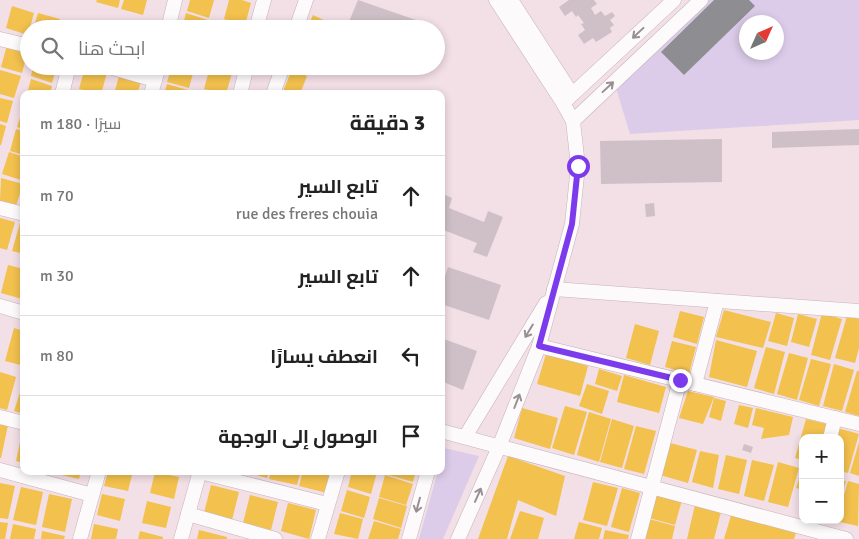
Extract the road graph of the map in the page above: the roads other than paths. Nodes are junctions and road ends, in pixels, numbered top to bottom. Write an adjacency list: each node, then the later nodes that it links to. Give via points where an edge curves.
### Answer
1 (175, 0): 8 (street)
2 (264, 0): 9 (street)
3 (306, 0): 10 (street)
4 (496, 0): 21 (street)
5 (511, 0): 21 (street)
6 (674, 0): 21 (street, one-way to 21)
7 (701, 0): 22 (street, one-way to 7)
8 (170, 20)
9 (258, 20)
10 (299, 20)
11 (0, 39): 12 (street)
12 (20, 44)
13 (67, 75): 18 (street)
14 (126, 75): 17 (street)
15 (245, 75): 19 (street)
16 (280, 75): 20 (street)
17 (153, 87)
18 (63, 90)
19 (241, 90)
20 (275, 90)
21 (567, 98): 22 (street)
22 (573, 121): 25 (street, via 578,166 572,224)
23 (0, 208): 24 (street)
24 (20, 213)
25 (554, 289): 26 (street); 30 (street); 39 (street, one-way to 39)
26 (717, 301): 28 (street); 32 (street)
27 (1, 310): 29 (street)
28 (859, 311)
29 (20, 312)
30 (539, 346): 31 (street); 40 (street, one-way to 30)
31 (680, 380): 32 (street); 47 (street)
32 (695, 384): 34 (street)
33 (0, 416): 35 (street)
34 (835, 418): 36 (street); 38 (street)
35 (20, 422)
36 (859, 424)
37 (445, 432): 39 (street)
38 (831, 434)
39 (465, 437): 40 (street)
40 (500, 447): 47 (street); 57 (street, one-way to 40)
41 (0, 470): 48 (street)
42 (98, 475): 48 (street)
43 (199, 475): 50 (street)
44 (212, 475): 49 (street)
45 (337, 475): 49 (street)
46 (427, 475): 56 (street, one-way to 56)
47 (652, 487): 51 (street); 58 (street)
48 (92, 495): 52 (street)
49 (328, 504): 55 (street)
50 (188, 514): 53 (street); 54 (street)
51 (807, 529): 59 (street)
52 (80, 539)
53 (181, 539)
54 (275, 539)
55 (318, 539)
56 (409, 539)
57 (458, 539)
58 (638, 539)
59 (846, 539)

